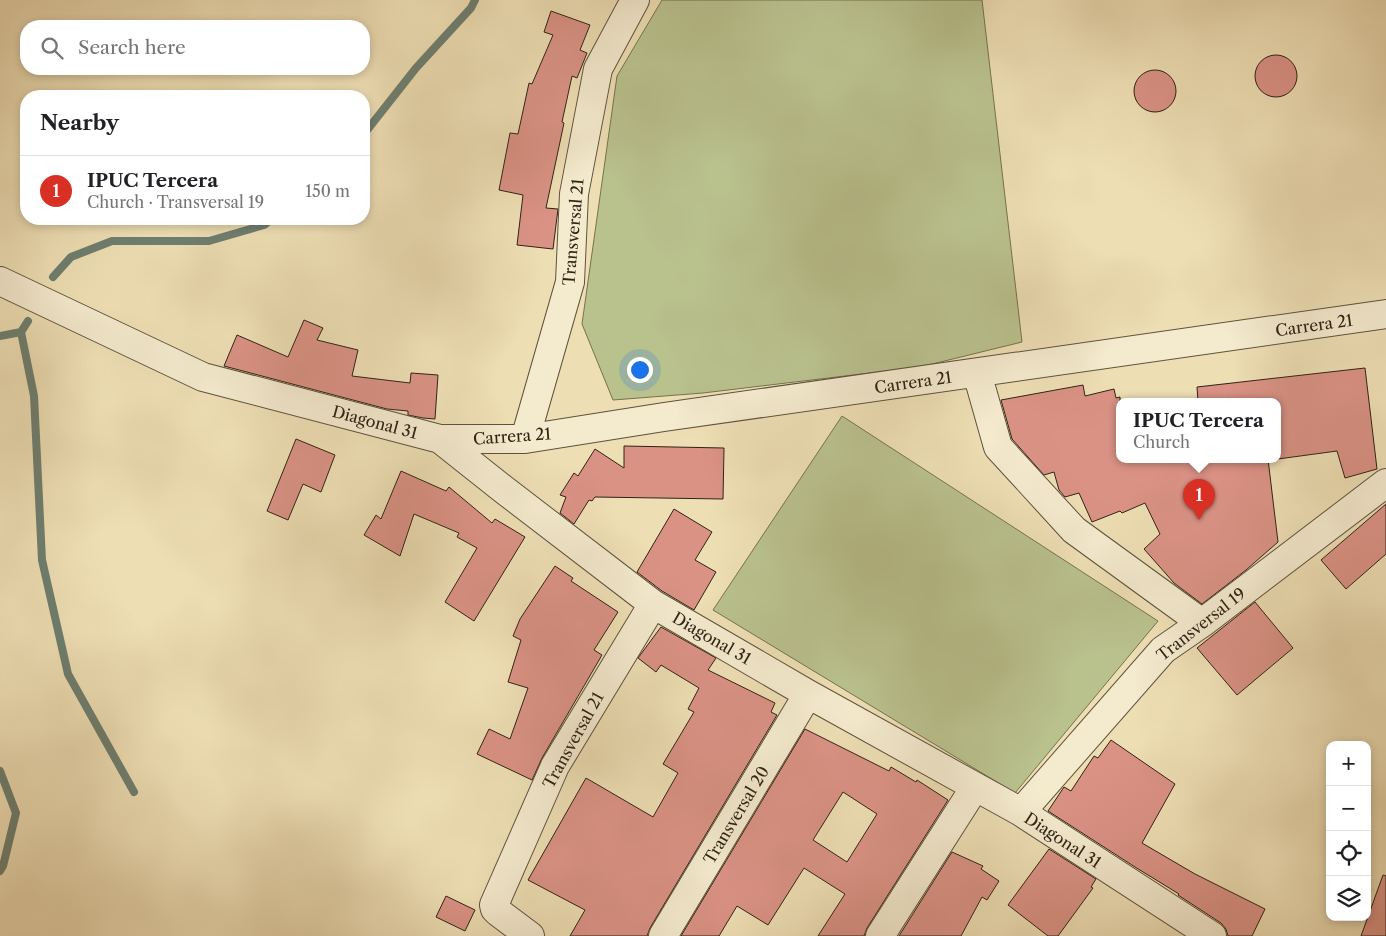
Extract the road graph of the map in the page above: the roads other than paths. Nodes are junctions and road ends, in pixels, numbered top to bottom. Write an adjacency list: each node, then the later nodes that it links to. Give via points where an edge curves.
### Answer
1 (634, 0): 5 (street, Transversal 21, via 598,69 574,194 570,282)
2 (0, 281): 6 (street, Diagonal 31, via 203,377)
3 (1386, 314): 4 (street, Carrera 21)
4 (977, 373): 5 (street, Carrera 21); 9 (street, via 998,447 1074,530)
5 (525, 438): 6 (street, Carrera 21)
6 (440, 439): 8 (street, Diagonal 31)
7 (1386, 483): 9 (street, Transversal 19)
8 (653, 604): 10 (street, Diagonal 31); 13 (street, Transversal 21, via 555,766 494,905 498,912)
9 (1202, 623): 12 (street, Transversal 19, via 1162,650)
10 (808, 694): 11 (street, Diagonal 31); 14 (street, Transversal 20)
11 (975, 787): 12 (street, Diagonal 31); 15 (street)
12 (1021, 812): 16 (street, Diagonal 31)
13 (530, 936)
14 (663, 936)
15 (880, 936)
16 (1212, 936)

